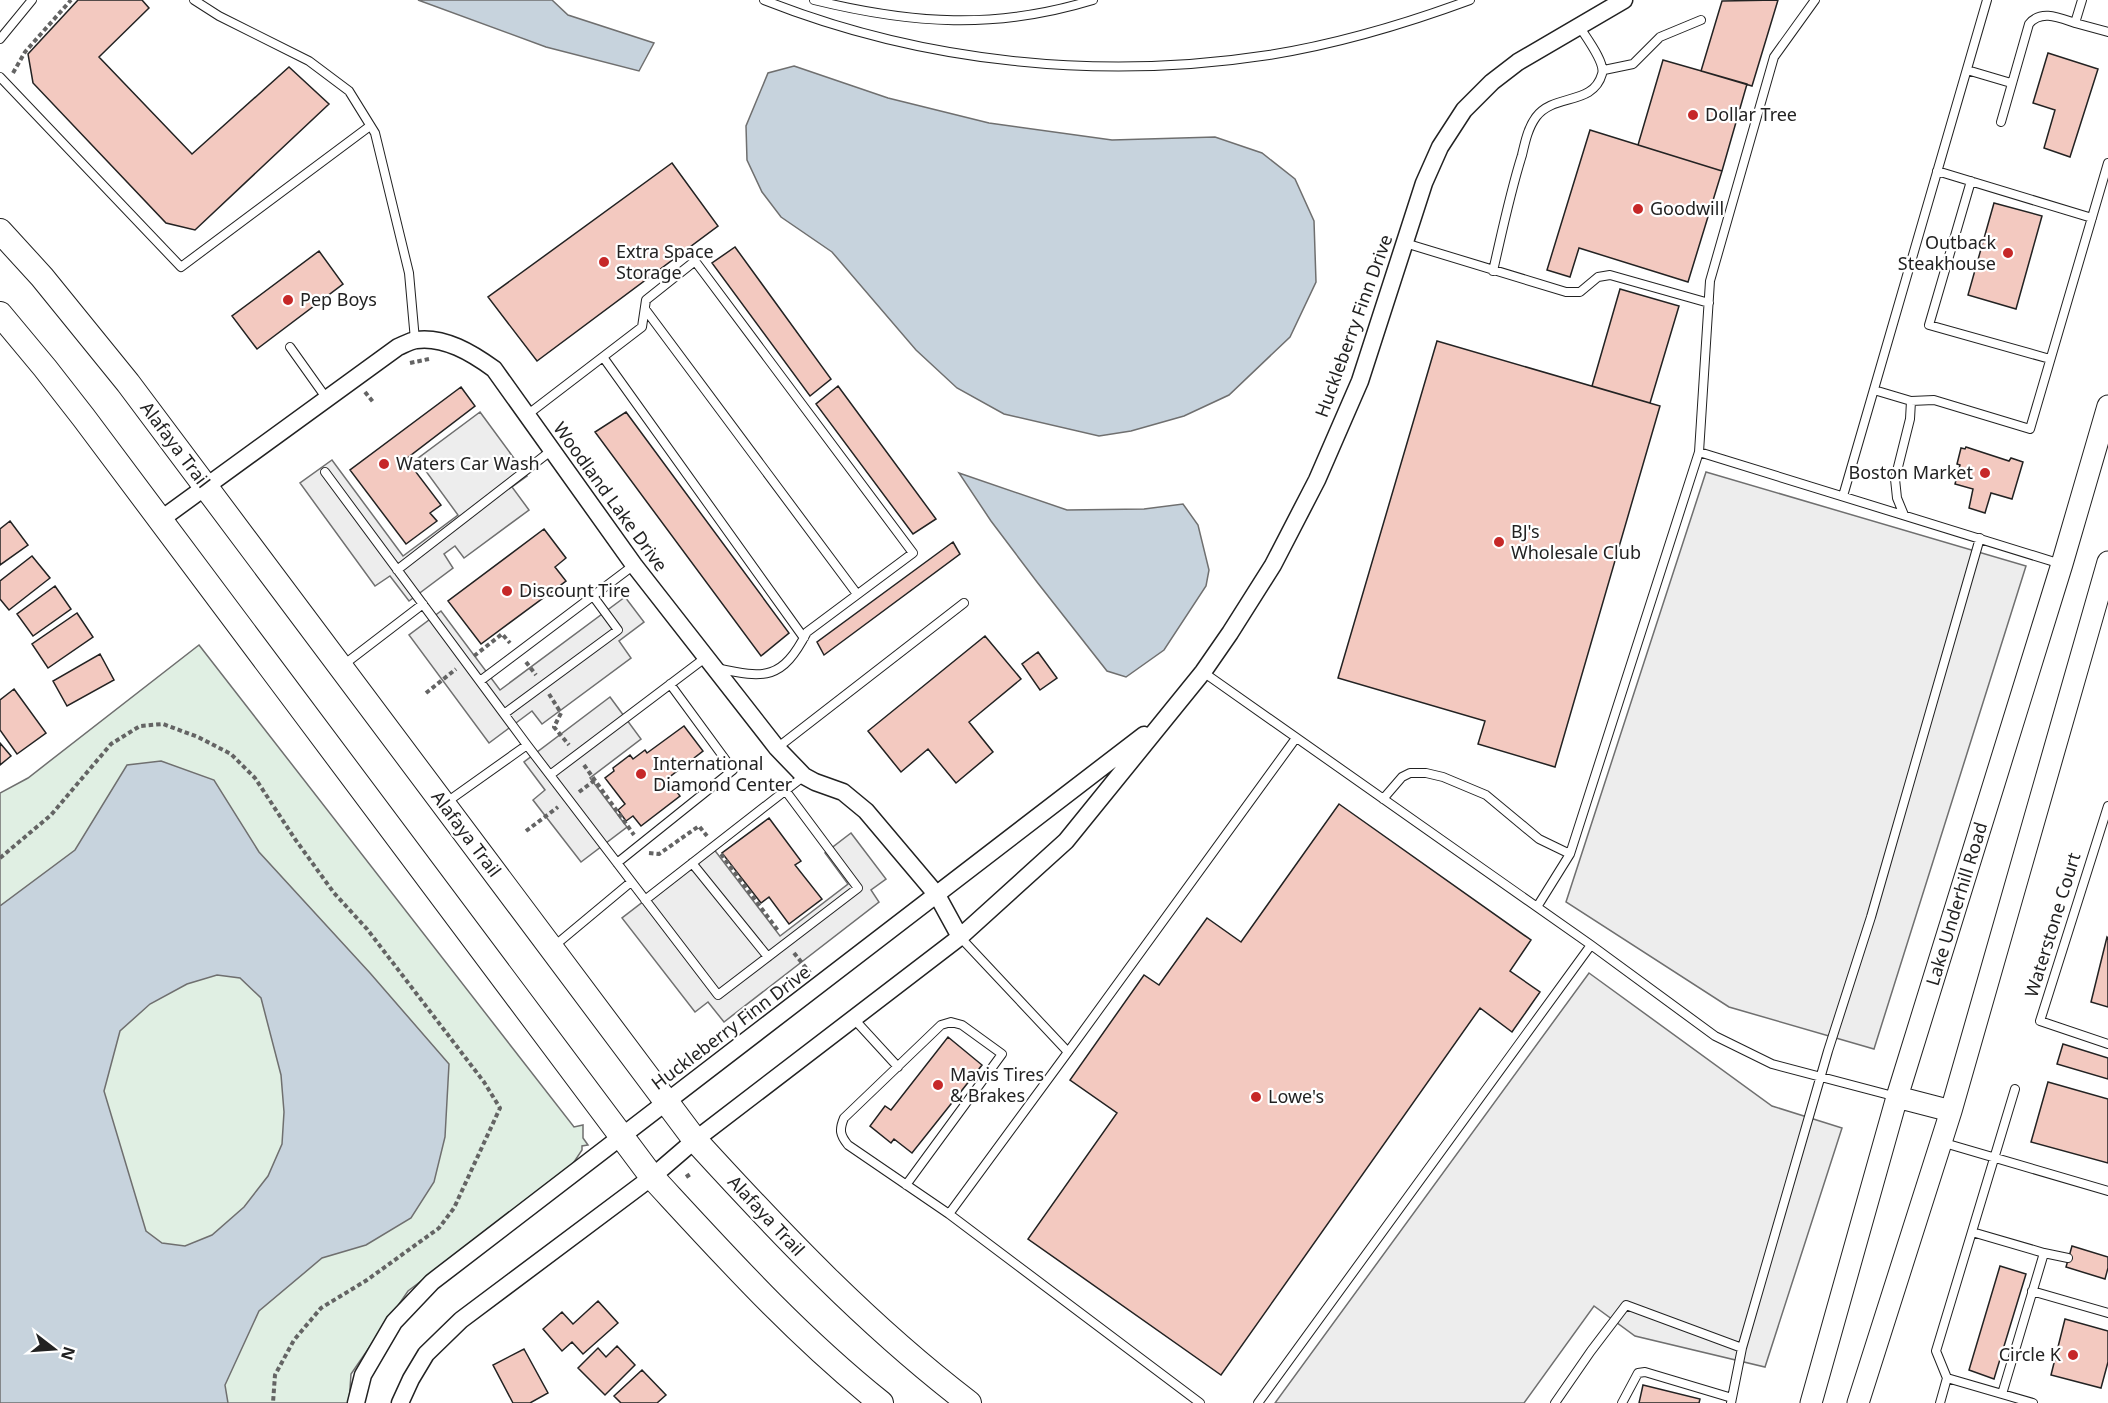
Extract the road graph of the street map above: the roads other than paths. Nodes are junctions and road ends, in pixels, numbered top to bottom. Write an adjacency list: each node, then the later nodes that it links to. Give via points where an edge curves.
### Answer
1 (32, 0): 15 (lane)
2 (194, 0): 21 (lane, via 309,62 349,91)
3 (764, 0): 6 (lane, via 851,29 923,46 988,58 1095,66 1270,55 1371,32)
4 (814, 0): 5 (lane, via 891,17 962,21 1033,14)
5 (1093, 0)
6 (1470, 0)
7 (1624, 0): 13 (street, Huckleberry Finn Drive)
8 (1815, 0): 29 (lane, via 1774,57 1710,281)
9 (1987, 0): 17 (lane)
10 (2082, 0): 12 (lane)
11 (1701, 20): 16 (lane, via 1660,37 1633,64)
12 (2075, 23): 14 (lane); 19 (lane, via 2050,16 2033,18)
13 (1579, 26): 16 (lane); 27 (street, Huckleberry Finn Drive, via 1518,62 1464,110 1424,183)
14 (2108, 32)
15 (0, 39)
16 (1604, 70): 28 (lane, via 1593,91 1549,106 1531,124)
17 (1966, 70): 19 (lane); 23 (lane)
18 (2, 79): 21 (lane, via 181,267)
19 (2011, 84): 20 (lane)
20 (2001, 122)
21 (370, 126): 32 (lane, via 375,133 409,273)
22 (2108, 164): 25 (lane)
23 (1937, 171): 24 (lane); 36 (lane)
24 (1971, 181): 25 (lane); 35 (lane, via 1929,325)
25 (2092, 218): 35 (lane)
26 (0, 231): 44 (main road, Alafaya Trail, via 87,331)
27 (1405, 243): 28 (lane); 60 (street, Huckleberry Finn Drive, via 1360,381 1317,480 1273,565)
28 (1492, 271): 29 (lane, via 1566,292 1580,292 1598,277 1610,275)
29 (1709, 303): 42 (lane)
30 (645, 309): 34 (lane, via 642,327); 53 (lane); 53 (lane, via 646,300 695,261 913,553)
31 (0, 314): 47 (main road)
32 (415, 340): 37 (street, via 398,347); 40 (street, Woodland Lake Drive, via 444,342 471,352 494,369)
33 (290, 347): 37 (lane)
34 (603, 357): 40 (lane); 57 (lane)
35 (2050, 359): 38 (lane, via 2030,429 1934,399)
36 (1874, 390): 38 (lane); 45 (lane)
37 (327, 399): 44 (street)
38 (1911, 401): 46 (lane, via 1895,479)
39 (2108, 406): 50 (street, Lake Underhill Road)
40 (527, 415): 41 (street, Woodland Lake Drive)
41 (552, 450): 51 (street, Woodland Lake Drive); 52 (lane)
42 (1699, 452): 45 (lane); 74 (lane)
43 (325, 472): 52 (lane)
44 (207, 488): 47 (street); 59 (main road, Alafaya Trail)
45 (1843, 496): 46 (lane)
46 (1904, 514): 48 (lane)
47 (160, 520): 94 (main road)
48 (1980, 538): 50 (lane); 89 (lane)
49 (2108, 562): 93 (street)
50 (2062, 564): 91 (street, Lake Underhill Road)
51 (634, 565): 54 (lane); 58 (street, Woodland Lake Drive)
52 (397, 570): 56 (lane)
53 (857, 594): 57 (lane)
54 (593, 596): 61 (lane); 63 (lane, via 618,630)
55 (964, 603): 67 (lane)
56 (423, 604): 59 (lane); 61 (lane)
57 (804, 638): 58 (lane, via 785,665 774,672 754,674)
58 (708, 662): 62 (lane); 67 (street, Woodland Lake Drive)
59 (341, 667): 72 (main road, Alafaya Trail)
60 (1203, 672): 64 (street, Huckleberry Finn Drive); 65 (lane)
61 (480, 681): 63 (lane)
62 (670, 684): 68 (lane); 75 (lane, via 733,771)
63 (504, 714): 66 (lane)
64 (1168, 716): 78 (street, Huckleberry Finn Drive); 81 (street, Huckleberry Finn Drive, via 1066,841)
65 (1296, 738): 71 (lane); 87 (lane)
66 (527, 745): 68 (lane); 72 (lane)
67 (777, 748): 69 (street, Woodland Lake Drive)
68 (550, 775): 75 (lane)
69 (804, 776): 70 (lane); 78 (street, Woodland Lake Drive, via 843,792 866,811)
70 (785, 790): 76 (lane); 84 (lane, via 858,888)
71 (1383, 799): 74 (lane, via 1410,773 1443,777 1486,795 1539,839); 80 (lane)
72 (444, 805): 83 (main road, Alafaya Trail)
73 (2108, 806): 86 (lane, Waterstone Court, via 2040,1022)
74 (1570, 854): 80 (lane)
75 (617, 863): 77 (lane)
76 (692, 863): 79 (lane); 84 (lane)
77 (632, 882): 79 (lane); 83 (lane)
78 (937, 895): 81 (street, Woodland Lake Drive); 92 (street, Huckleberry Finn Drive)
79 (645, 900): 84 (lane, via 718,995)
80 (1537, 907): 82 (lane)
81 (960, 937): 85 (street, Huckleberry Finn Drive); 87 (lane)
82 (1591, 945): 89 (lane, via 1715,1036 1772,1064); 116 (lane)
83 (551, 949): 92 (main road, Alafaya Trail)
84 (768, 957)
85 (854, 1019): 88 (lane); 95 (street, Huckleberry Finn Drive)
86 (2108, 1044)
87 (1068, 1052): 101 (lane)
88 (898, 1066): 99 (lane, via 844,1118 840,1136); 99 (lane, via 940,1025 951,1022 962,1025 1002,1054)
89 (1820, 1078): 91 (lane); 107 (lane)
90 (2015, 1089): 97 (lane)
91 (1897, 1097): 93 (street); 119 (street, Lake Underhill Road)
92 (666, 1102): 94 (street, Huckleberry Finn Drive); 95 (main road, Alafaya Trail)
93 (1951, 1111): 96 (street)
94 (622, 1135): 98 (main road); 111 (street, Huckleberry Finn Drive, via 432,1282 394,1322 363,1375)
95 (695, 1140): 98 (street, Huckleberry Finn Drive); 114 (main road, Alafaya Trail, via 824,1278 904,1352)
96 (1941, 1142): 97 (lane); 120 (street)
97 (1993, 1158): 100 (lane); 102 (lane)
98 (652, 1177): 112 (street, Huckleberry Finn Drive, via 461,1320 426,1354); 113 (main road, via 741,1275)
99 (906, 1185): 101 (lane)
100 (2108, 1191)
101 (949, 1214): 115 (lane)
102 (1972, 1232): 103 (lane); 108 (lane, via 1936,1351)
103 (2044, 1253): 104 (lane); 105 (lane)
104 (2068, 1258)
105 (2032, 1291): 106 (lane); 109 (lane)
106 (2108, 1313)
107 (1742, 1348): 110 (lane); 117 (lane, via 1626,1305)
108 (1947, 1378): 109 (lane); 121 (lane)
109 (2002, 1394): 122 (lane)
110 (1731, 1400): 118 (lane, via 1645,1372 1638,1373)
111 (356, 1403)
112 (400, 1403)
113 (880, 1403)
114 (969, 1403)
115 (1200, 1403)
116 (1258, 1403)
117 (1556, 1403)
118 (1622, 1403)
119 (1811, 1403)
120 (1859, 1403)
121 (1940, 1403)
122 (2033, 1403)

